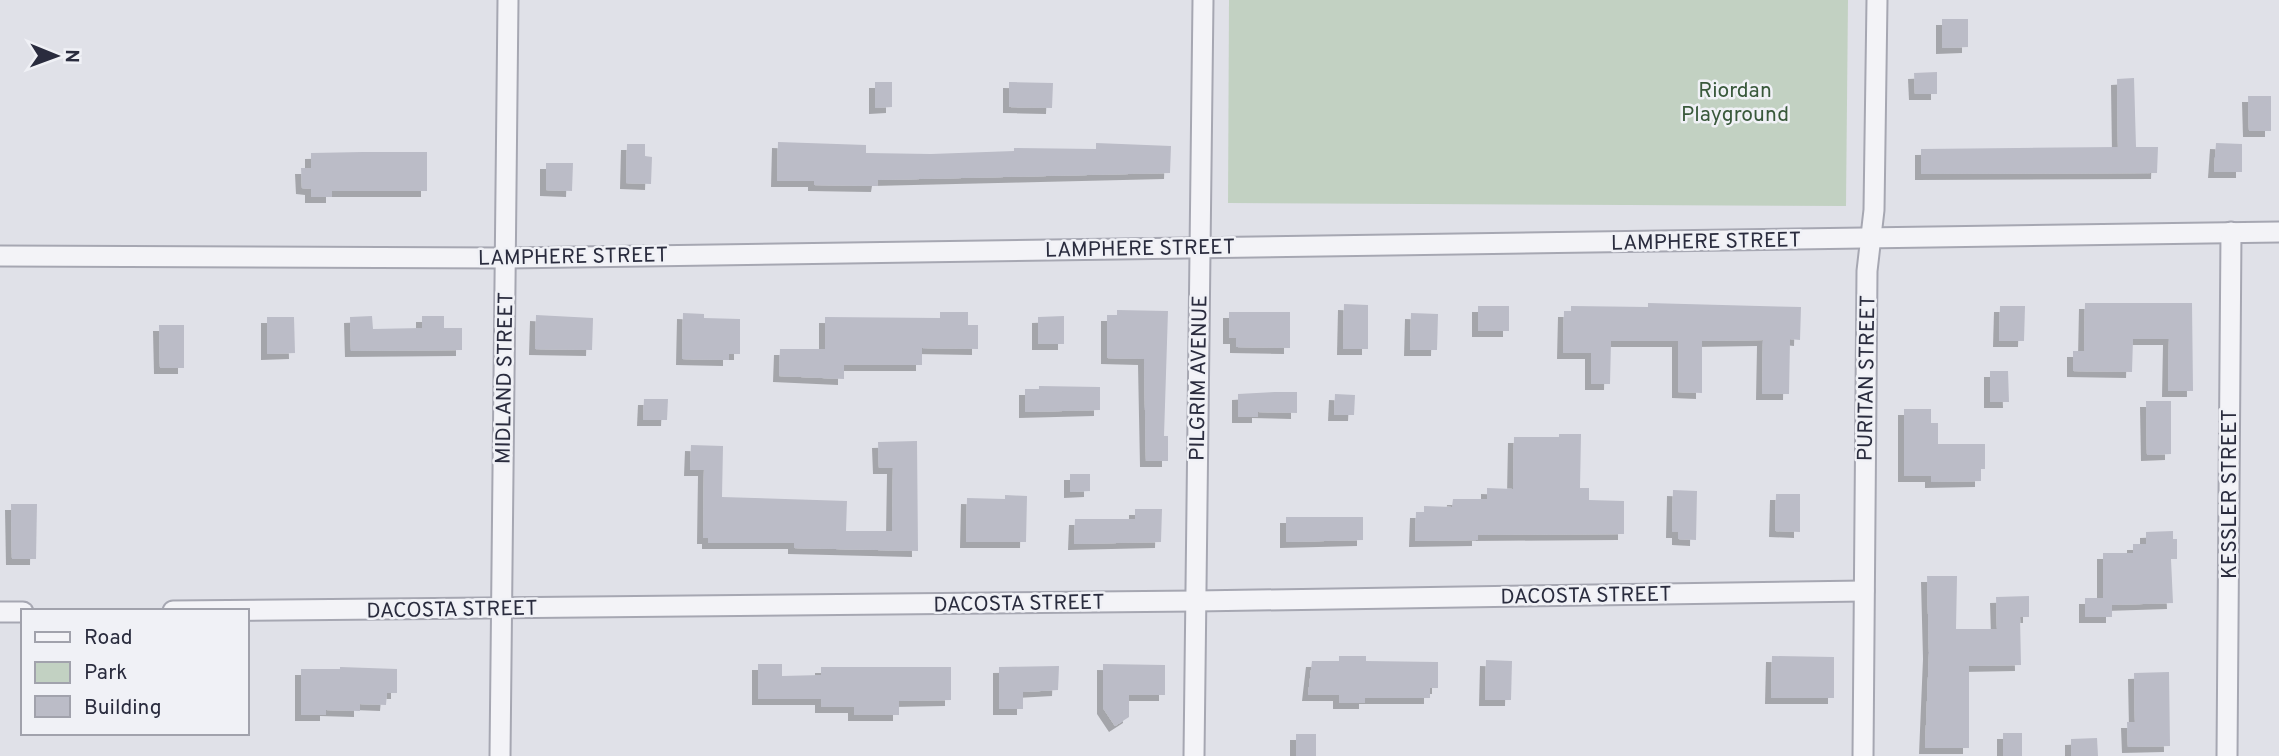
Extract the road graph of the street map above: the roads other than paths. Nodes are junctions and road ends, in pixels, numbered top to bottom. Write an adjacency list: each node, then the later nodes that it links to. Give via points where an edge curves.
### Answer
1 (508, 0): 9 (street, MIDLAND STREET)
2 (1203, 0): 7 (street, PILGRIM AVENUE)
3 (1877, 0): 6 (street, PURITAN STREET)
4 (2231, 232): 5 (street, LAMPHERE STREET); 6 (street, LAMPHERE STREET); 19 (street, KESSLER STREET)
5 (2279, 232)
6 (1871, 239): 7 (street, LAMPHERE STREET); 10 (street, PURITAN STREET)
7 (1200, 247): 9 (street, LAMPHERE STREET); 11 (street, PILGRIM AVENUE)
8 (0, 256): 9 (street, LAMPHERE STREET)
9 (505, 258): 12 (street, MIDLAND STREET)
10 (1864, 591): 11 (street, DACOSTA STREET); 18 (street, PURITAN STREET)
11 (1196, 601): 12 (street, DACOSTA STREET); 17 (street, PILGRIM AVENUE)
12 (502, 608): 13 (street, DACOSTA STREET); 16 (street, MIDLAND STREET)
13 (248, 610)
14 (0, 612): 15 (street)
15 (21, 612)
16 (500, 756)
17 (1194, 756)
18 (1863, 756)
19 (2227, 756)

